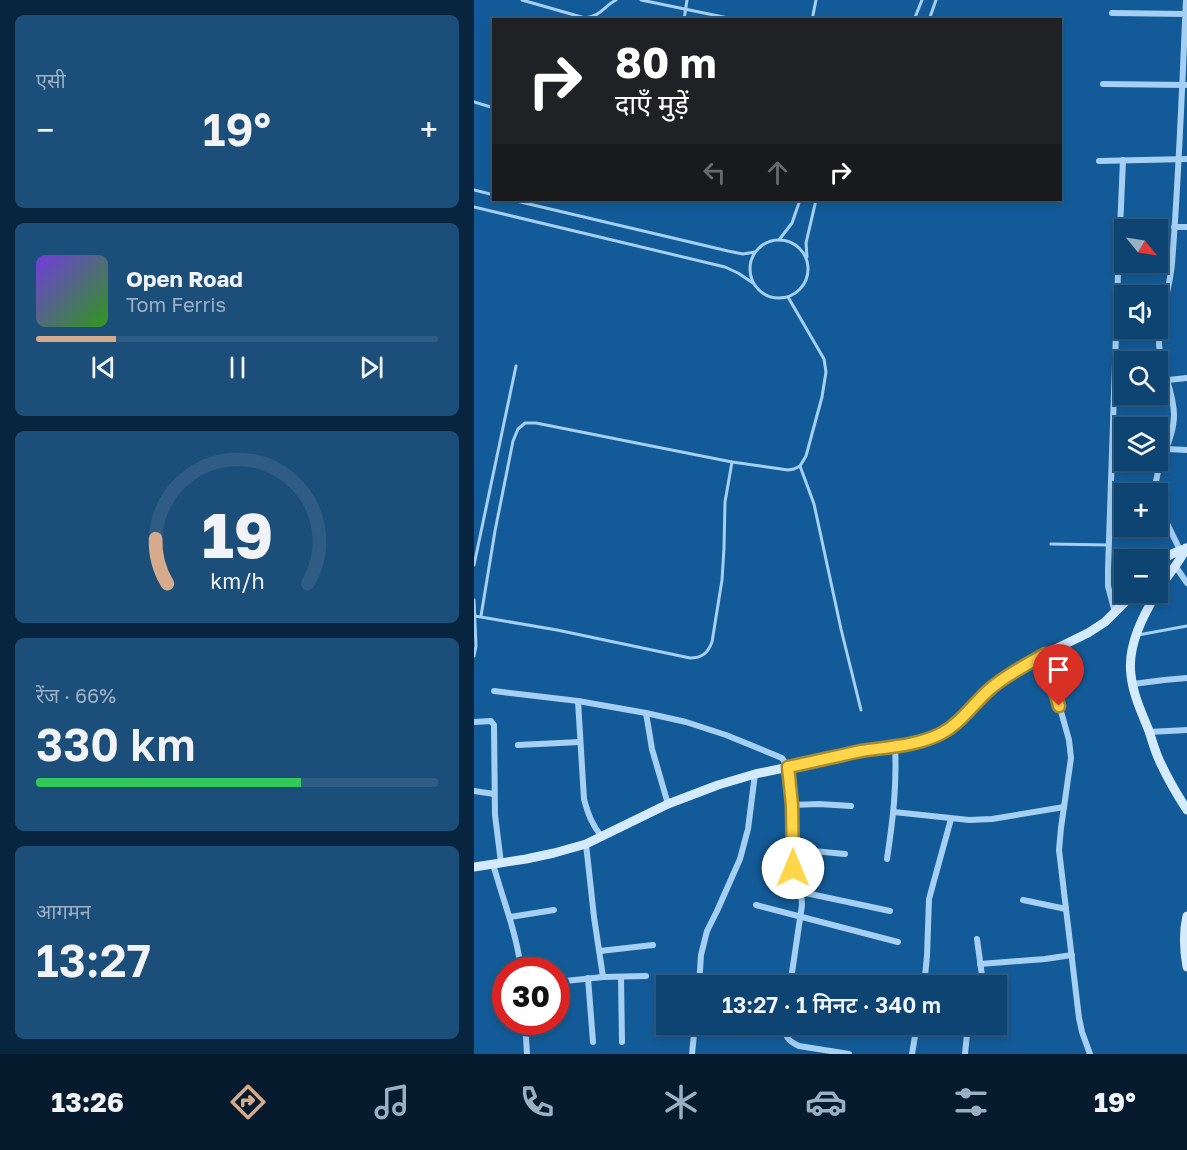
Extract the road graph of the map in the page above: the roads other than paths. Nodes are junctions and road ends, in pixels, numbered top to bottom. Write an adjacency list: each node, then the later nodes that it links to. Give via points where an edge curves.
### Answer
1 (522, 0): 2 (lane, via 585,18 600,14)
2 (616, 0)
3 (641, 0): 9 (lane)
4 (687, 0): 9 (lane)
5 (816, 0): 14 (lane)
6 (922, 0): 15 (lane)
7 (936, 0): 16 (lane)
8 (1186, 0): 11 (street)
9 (686, 10): 12 (lane); 13 (lane)
10 (1112, 13): 11 (street)
11 (1186, 14): 18 (street)
12 (684, 18)
13 (728, 18)
14 (812, 18)
15 (915, 18)
16 (930, 18)
17 (1104, 84): 18 (street)
18 (1185, 85): 21 (street)
19 (474, 102): 20 (lane)
20 (492, 107)
21 (1183, 159): 22 (street); 30 (street)
22 (1124, 160): 23 (street); 48 (street)
23 (1099, 161)
24 (474, 190): 25 (lane)
25 (492, 194)
26 (516, 201): 33 (lane, via 728,251)
27 (800, 201): 32 (lane, via 792,223)
28 (816, 201): 34 (lane, via 806,243)
29 (474, 207): 35 (lane, via 725,267)
30 (1174, 227): 31 (street); 37 (street)
31 (1187, 227)
32 (779, 240): 33 (lane, via 770,241); 34 (lane, via 797,246)
33 (755, 252): 35 (lane, via 750,273)
34 (807, 261): 36 (lane, via 804,285)
35 (753, 283): 36 (lane, via 763,294)
36 (788, 297): 45 (lane, via 824,359 826,372 806,456)
37 (1160, 351)
38 (516, 366): 51 (lane)
39 (1187, 378): 40 (street)
40 (1168, 380): 41 (street, via 1174,415)
41 (1168, 442)
42 (1168, 449): 43 (street)
43 (1187, 450)
44 (732, 462): 45 (lane, via 788,470); 60 (lane, via 525,423 513,441); 60 (lane, via 724,502 722,580 712,642 704,654 690,658)
45 (800, 466): 69 (lane, via 814,504)
46 (1168, 522): 49 (street)
47 (1051, 544): 48 (lane)
48 (1109, 545): 58 (street, via 1108,586)
49 (1184, 549): 50 (street); 52 (street)
50 (1168, 556)
51 (474, 565)
52 (1176, 567): 53 (street); 54 (street)
53 (1168, 576)
54 (1187, 583)
55 (474, 600): 59 (lane)
56 (1125, 603): 58 (street)
57 (1151, 603): 62 (street)
58 (1115, 614): 63 (street, via 1088,633)
59 (475, 616): 60 (lane); 64 (lane)
60 (481, 616)
61 (1187, 626): 62 (lane)
62 (1136, 635): 66 (street, via 1131,663)
63 (1045, 654): 76 (street, via 990,689 943,733); 85 (street, via 1069,740 1071,758)
64 (474, 656)
65 (1187, 678): 66 (street)
66 (1133, 684): 73 (street)
67 (494, 691): 68 (street)
68 (578, 701): 70 (street); 74 (street)
69 (861, 710)
70 (646, 713): 77 (street, via 726,735 777,755); 82 (street, via 652,749)
71 (474, 722): 80 (street, via 491,721 494,725)
72 (1187, 730): 73 (street)
73 (1149, 732): 81 (street, via 1162,767)
74 (580, 742): 75 (street); 89 (street, via 587,813)
75 (518, 745)
76 (896, 746): 77 (street); 87 (street)
77 (788, 767): 78 (street); 83 (street)
78 (755, 774): 82 (street); 113 (street, via 740,859 707,931)
79 (474, 791): 80 (street)
80 (494, 794): 94 (street)
81 (1183, 796): 86 (street)
82 (669, 804): 89 (street)
83 (792, 805): 84 (street); 91 (street)
84 (851, 806)
85 (1064, 807): 88 (street, via 992,819); 99 (street, via 1059,850)
86 (1187, 810)
87 (894, 812): 88 (street); 93 (street)
88 (951, 819): 115 (street, via 929,899)
89 (602, 837): 90 (street)
90 (586, 844): 94 (street); 108 (street)
91 (792, 849): 92 (street); 96 (street)
92 (845, 854)
93 (887, 859)
94 (497, 864): 95 (street); 103 (street)
95 (474, 867)
96 (801, 892): 101 (street); 104 (street)
97 (1023, 900): 99 (street)
98 (756, 905): 104 (street)
99 (1066, 909): 109 (street)
100 (554, 910): 103 (street)
101 (890, 911)
102 (1187, 916): 112 (street)
103 (510, 917): 110 (street)
104 (800, 917): 106 (street); 114 (street)
105 (977, 939): 111 (street)
106 (898, 942)
107 (653, 945): 108 (street)
108 (600, 951): 118 (street)
109 (1072, 955): 111 (street); 134 (street, via 1082,1032)
110 (519, 957)
111 (980, 964): 116 (street)
112 (1187, 967)
113 (700, 975)
114 (792, 975)
115 (925, 975)
116 (982, 975)
117 (646, 976): 119 (street)
118 (603, 977): 119 (street); 120 (street)
119 (621, 977): 128 (street)
120 (588, 978): 121 (street); 127 (street)
121 (570, 980)
122 (526, 1035): 129 (street)
123 (694, 1035): 130 (street)
124 (785, 1035): 131 (street, via 799,1046)
125 (915, 1035): 132 (street)
126 (967, 1035): 133 (street)
127 (593, 1042)
128 (622, 1042)
129 (527, 1054)
130 (692, 1054)
131 (846, 1054)
132 (912, 1054)
133 (965, 1054)
134 (1090, 1054)

